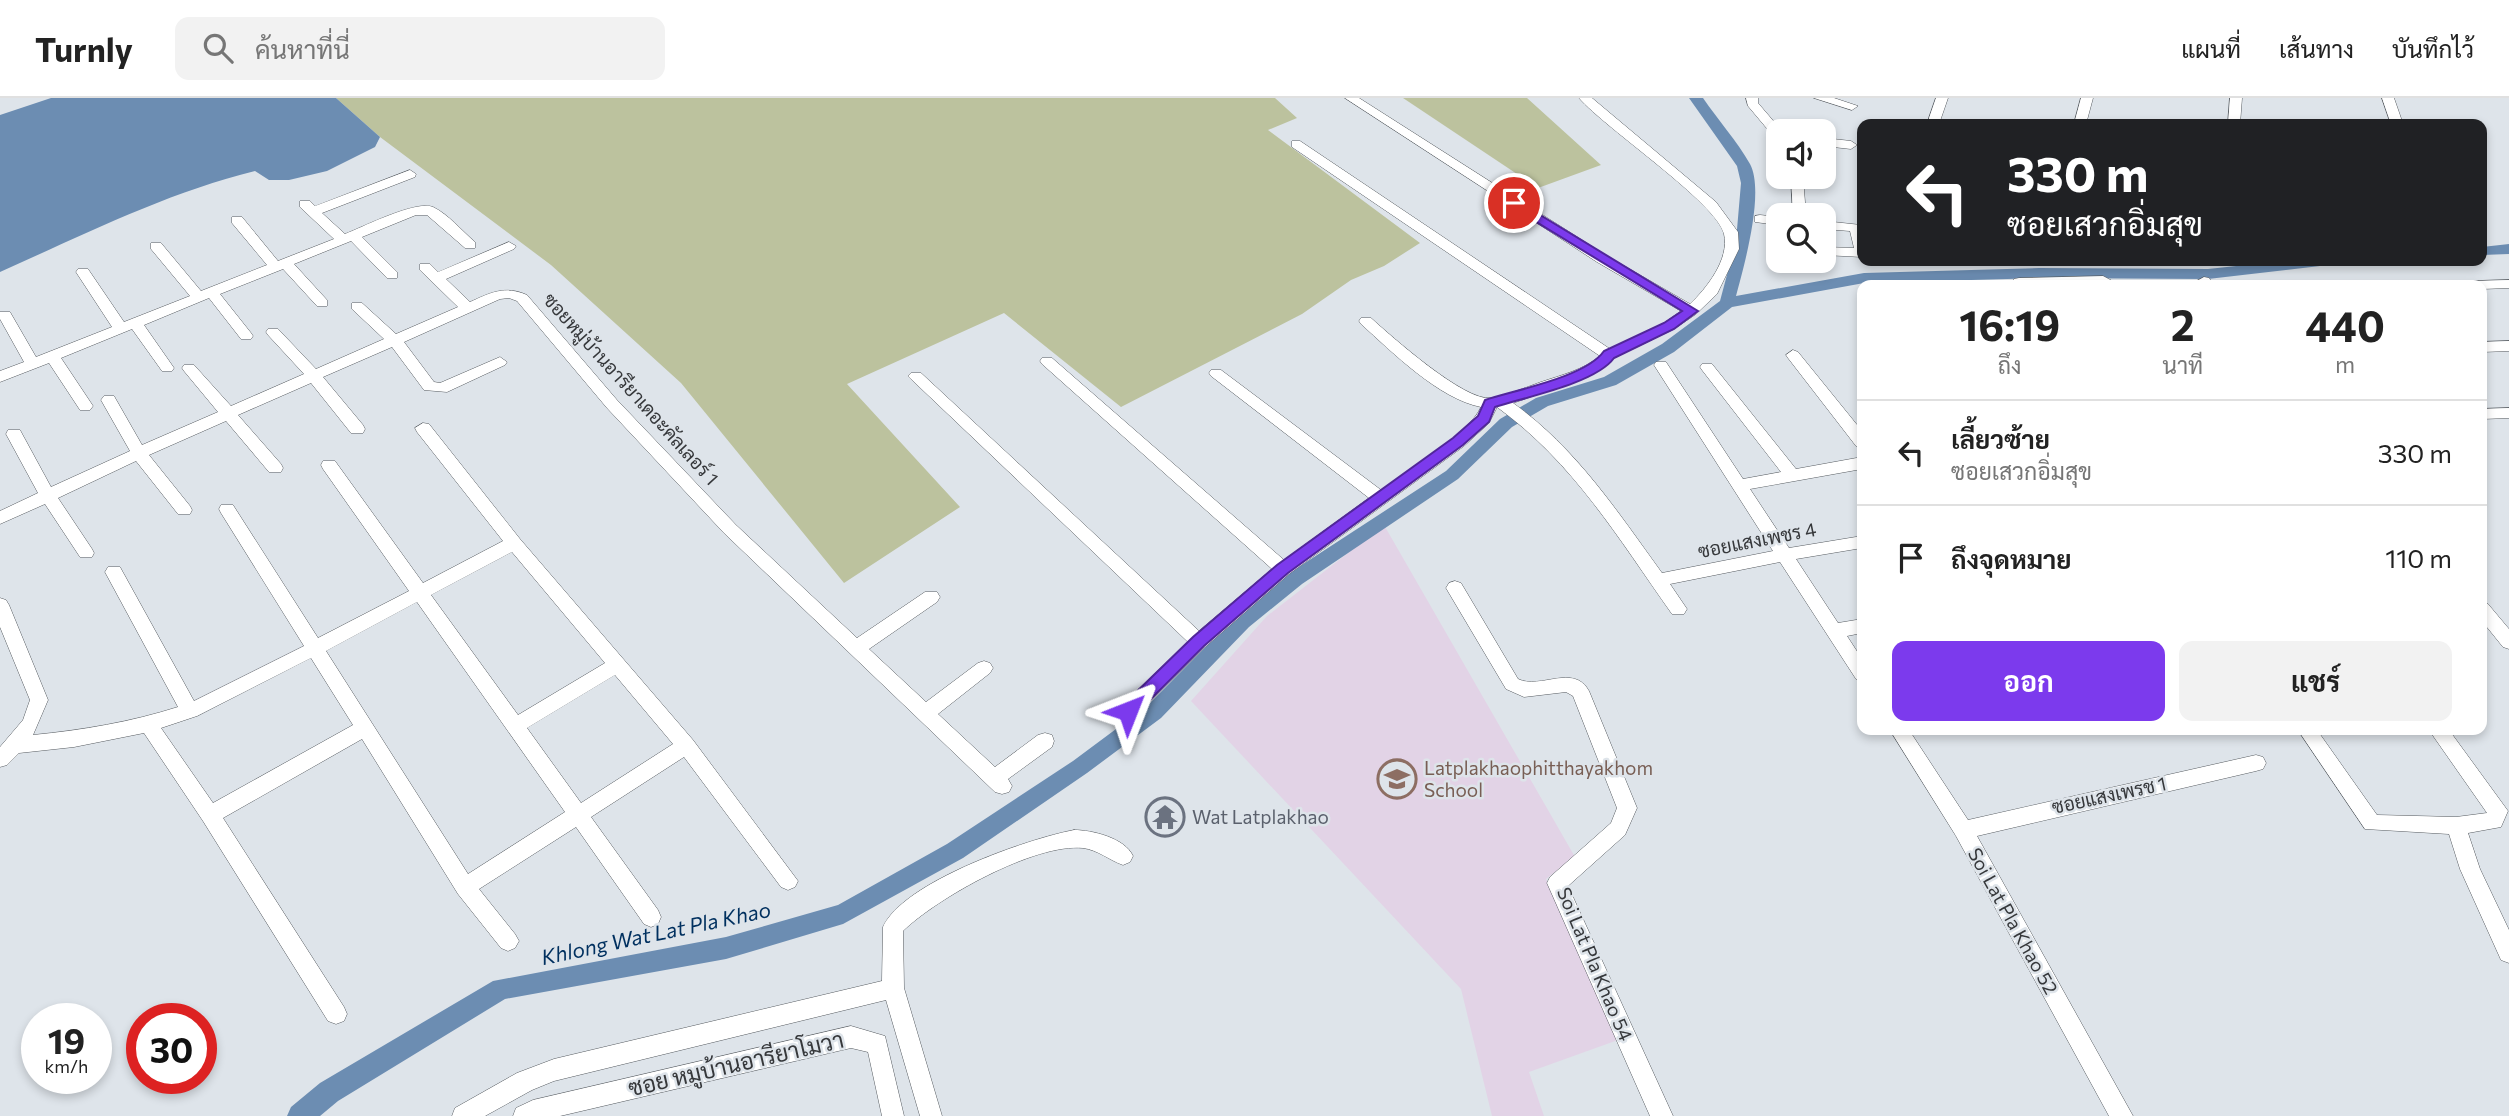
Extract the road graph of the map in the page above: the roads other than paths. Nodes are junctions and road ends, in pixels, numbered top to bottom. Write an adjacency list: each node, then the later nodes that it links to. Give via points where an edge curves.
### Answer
1 (1351, 98): 41 (street)
2 (1585, 98): 41 (street, via 1711,205 1731,232 1732,249 1712,291)
3 (1752, 98): 14 (street)
4 (1820, 98): 9 (street)
5 (1942, 98): 10 (street)
6 (2087, 98): 11 (street)
7 (2236, 98): 12 (street)
8 (2388, 98): 13 (street)
9 (1852, 106)
10 (1935, 119)
11 (2081, 119)
12 (2234, 119)
13 (2395, 119)
14 (1766, 120)
15 (1836, 143): 17 (street)
16 (1296, 144): 50 (street)
17 (1851, 145)
18 (410, 174): 24 (street, via 309,208)
19 (1760, 219): 21 (street)
20 (237, 220): 30 (street)
21 (1766, 220)
22 (1836, 226): 23 (street, via 1856,228)
23 (1857, 232)
24 (349, 238): 25 (street, via 426,209); 30 (street); 33 (street)
25 (470, 245)
26 (156, 246): 37 (street)
27 (509, 246): 34 (street)
28 (1836, 252): 29 (street)
29 (1857, 253)
30 (281, 265): 37 (street); 38 (street)
31 (425, 267): 34 (street)
32 (83, 272): 44 (street)
33 (392, 275)
34 (437, 278): 40 (street)
35 (2509, 284): 36 (street)
36 (2487, 285)
37 (206, 296): 44 (street); 46 (street)
38 (322, 303)
39 (357, 306): 47 (street)
40 (468, 308): 47 (street, ซอยหมู่บ้านอารียาเดอะคัลเลอร์ 1); 102 (street, ซอยหมู่บ้านอารียาเดอะคัลเลอร์ 1, via 503,293 522,298 612,404 730,529)
41 (1691, 311): 50 (street)
42 (5, 315): 55 (street)
43 (1366, 320): 65 (street, via 1463,396)
44 (129, 327): 52 (street); 58 (street)
45 (273, 332): 61 (street)
46 (246, 336)
47 (396, 342): 54 (street, via 435,388); 61 (street, ซอยหมู่บ้านอารียาเดอะคัลเลอร์ 1)
48 (2487, 346): 49 (street)
49 (2509, 346)
50 (1609, 355): 65 (street, via 1584,373)
51 (1793, 355): 73 (street)
52 (53, 356): 55 (street); 66 (street)
53 (1047, 360): 89 (street)
54 (500, 362)
55 (33, 364): 63 (street)
56 (1661, 365): 79 (street)
57 (1707, 367): 78 (street)
58 (167, 368)
59 (189, 368): 67 (street)
60 (1216, 373): 81 (street)
61 (314, 376): 67 (street, ซอยหมู่บ้านอารียาเดอะคัลเลอร์ 1); 71 (street)
62 (916, 376): 100 (street)
63 (0, 377)
64 (109, 400): 74 (street)
65 (1497, 403): 81 (street, via 1484,419); 91 (street, via 1534,426 1583,476)
66 (85, 406)
67 (227, 414): 74 (street, ซอยหมู่บ้านอารียาเดอะคัลเลอร์ 1); 77 (street)
68 (2487, 414): 69 (street)
69 (2509, 414)
70 (423, 428): 86 (street)
71 (357, 429)
72 (14, 434): 80 (street)
73 (1857, 436)
74 (139, 453): 80 (street, ซอยหมู่บ้านอารียาเดอะคัลเลอร์ 1); 83 (street)
75 (1857, 464): 78 (street)
76 (329, 465): 93 (street)
77 (275, 468)
78 (1793, 475): 79 (street)
79 (1738, 485): 88 (street)
80 (47, 494): 84 (street, ซอยหมู่บ้านอารียาเดอะคัลเลอร์ 1); 87 (street)
81 (1382, 499): 89 (street)
82 (227, 509): 103 (street)
83 (184, 510)
84 (0, 518)
85 (1857, 543): 88 (street, ซอยแสงเพชร 4)
86 (514, 544): 93 (street); 104 (street)
87 (86, 553)
88 (1783, 555): 91 (street, ซอยแสงเพชร 4); 99 (street)
89 (1283, 569): 100 (street)
90 (114, 572): 107 (street)
91 (1659, 580): 95 (street)
92 (1455, 588): 137 (street, Soi Lat Pla Khao 54, via 1512,684 1524,690 1569,684 1580,691 1627,808 1618,829 1557,883)
93 (419, 593): 103 (street); 111 (street)
94 (931, 597): 102 (street)
95 (1678, 609)
96 (2, 614): 117 (street, via 39,700 37,713)
97 (2487, 615): 101 (street)
98 (1857, 627): 99 (street)
99 (1834, 631): 105 (street)
100 (1199, 642): 108 (street)
101 (2509, 642)
102 (857, 648): 109 (street, ซอยหมู่บ้านอารียาเดอะคัลเลอร์ 1)
103 (314, 649): 107 (street); 112 (street)
104 (617, 666): 111 (street); 118 (street)
105 (1857, 666)
106 (984, 668): 109 (street)
107 (190, 711): 110 (street)
108 (1128, 711)
109 (925, 713): 116 (street, ซอยหมู่บ้านอารียาเดอะคัลเลอร์ 1, via 998,782)
110 (148, 724): 117 (street); 121 (street)
111 (515, 726): 122 (street)
112 (365, 728): 121 (street); 127 (street)
113 (1902, 735): 124 (street, Soi Lat Pla Khao 52)
114 (2310, 735): 123 (street, via 2372,823)
115 (2442, 735): 123 (street, via 2498,811 2494,821)
116 (1045, 741)
117 (16, 745): 119 (street)
118 (685, 746): 122 (street); 126 (street)
119 (0, 759)
120 (2256, 763): 124 (street, ซอยแสงเพรช 1)
121 (210, 815): 132 (street)
122 (581, 815): 127 (street); 128 (street)
123 (2456, 827): 130 (street, via 2470,870)
124 (1962, 830): 138 (street, Soi Lat Pla Khao 52)
125 (1124, 856): 131 (street, via 1103,843 1075,839 986,866 911,910 893,927)
126 (788, 881)
127 (465, 887): 129 (street)
128 (651, 917)
129 (508, 941)
130 (2509, 953)
131 (893, 988): 134 (street, via 554,1070); 136 (street)
132 (336, 1014)
133 (893, 1115): 135 (street, ซอย หมูบ้านอารียาโมวา, via 877,1044 851,1037)
134 (463, 1116)
135 (524, 1116)
136 (931, 1116)
137 (1662, 1116)
138 (2122, 1116)

